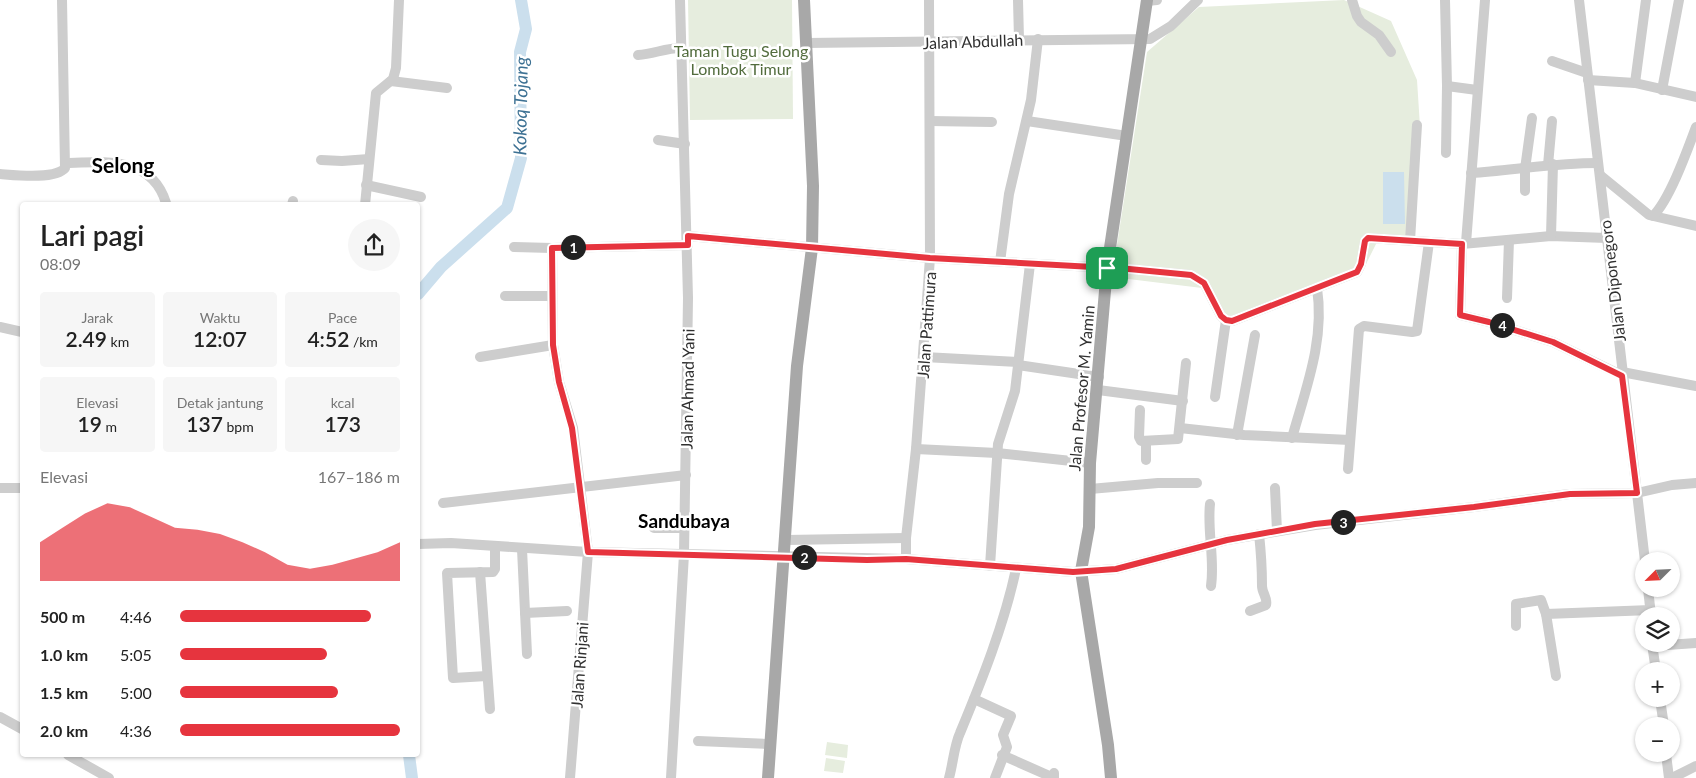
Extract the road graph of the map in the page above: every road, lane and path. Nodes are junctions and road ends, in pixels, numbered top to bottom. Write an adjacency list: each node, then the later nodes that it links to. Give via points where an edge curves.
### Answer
1 (62, 0): 45 (street)
2 (399, 0): 25 (street, via 396,68)
3 (680, 0): 20 (street, Jalan Ahmad Yani)
4 (804, 0): 18 (main road)
5 (929, 0): 19 (street, Jalan Pattimura)
6 (1018, 0): 15 (street)
7 (1150, 0): 17 (main road, Jalan Profesor M. Yamin)
8 (1198, 0): 17 (street, via 1162,33)
9 (1352, 0): 21 (street, via 1361,22 1379,35)
10 (1445, 0): 27 (street)
11 (1485, 0): 29 (street)
12 (1579, 0): 24 (street, Jalan Diponegoro)
13 (1646, 0): 26 (street)
14 (1679, 0): 30 (street)
15 (1018, 39): 16 (street, Jalan Abdullah); 19 (street, Jalan Abdullah)
16 (1038, 39): 17 (street, Jalan Abdullah); 36 (street)
17 (1141, 40): 39 (main road, Jalan Profesor M. Yamin)
18 (806, 43): 19 (street, Jalan Abdullah); 68 (main road)
19 (930, 43): 33 (street, Jalan Pattimura)
20 (681, 48): 22 (street); 41 (street, Jalan Ahmad Yani)
21 (1391, 52)
22 (638, 55)
23 (1552, 61): 24 (street)
24 (1587, 76): 26 (street); 46 (street, Jalan Diponegoro)
25 (391, 81): 28 (street); 43 (street, via 376,93)
26 (1635, 82): 30 (street)
27 (1447, 86): 29 (street); 42 (street)
28 (447, 88)
29 (1477, 90): 49 (street)
30 (1662, 90): 31 (street)
31 (1696, 97)
32 (1532, 118): 48 (street)
33 (930, 121): 35 (street); 69 (street, Jalan Pattimura)
34 (1552, 121): 47 (street)
35 (992, 122)
36 (1027, 122): 39 (street); 70 (street, via 1009,194)
37 (1417, 125): 63 (street)
38 (1696, 127): 57 (street)
39 (1127, 136): 72 (main road, Jalan Profesor M. Yamin)
40 (658, 140): 41 (street)
41 (685, 144): 61 (street, Jalan Ahmad Yani)
42 (1446, 152)
43 (369, 159): 44 (street); 52 (street)
44 (321, 160)
45 (65, 163): 50 (street, via 62,171 57,173 35,176); 55 (street, via 100,162 142,170 157,182)
46 (1597, 163): 47 (street); 51 (street, Jalan Diponegoro)
47 (1551, 164): 48 (street); 59 (street)
48 (1524, 169): 49 (street); 53 (street)
49 (1471, 173): 65 (street)
50 (0, 174)
51 (1600, 175): 57 (street); 60 (street, Jalan Diponegoro)
52 (366, 185): 54 (street); 56 (street)
53 (1525, 191)
54 (421, 197)
55 (166, 202)
56 (364, 202)
57 (1653, 216): 58 (street)
58 (1696, 226)
59 (1551, 236): 60 (street); 62 (street)
60 (1607, 238): 86 (street, Jalan Diponegoro)
61 (688, 240): 67 (street); 68 (street); 103 (street, Jalan Ahmad Yani)
62 (1509, 240): 65 (street); 76 (street)
63 (1410, 241): 64 (street); 73 (street, via 1366,239 1359,271)
64 (1429, 242): 65 (street); 96 (street, via 1417,330 1364,326 1360,329)
65 (1464, 244): 86 (street, via 1460,315 1553,342)
66 (514, 247): 67 (street)
67 (552, 248): 75 (street, Jalan Rinjani)
68 (812, 248): 69 (street); 119 (main road, via 798,366)
69 (930, 258): 70 (street); 83 (street, Jalan Pattimura)
70 (1000, 262): 71 (street)
71 (1030, 264): 72 (street); 84 (street)
72 (1107, 268): 77 (street, via 1176,273 1198,278); 87 (main road, Jalan Profesor M. Yamin)
73 (1317, 288): 77 (street, via 1236,321); 95 (street, via 1320,316 1318,345)
74 (505, 296): 75 (street)
75 (552, 296): 81 (street, Jalan Rinjani)
76 (1507, 298)
77 (1226, 320): 90 (street)
78 (0, 327): 79 (street)
79 (20, 332)
80 (1255, 335): 94 (street)
81 (553, 345): 82 (street); 106 (street, Jalan Rinjani, via 572,428)
82 (480, 357)
83 (924, 357): 84 (street); 98 (street, Jalan Pattimura)
84 (1018, 363): 87 (street); 99 (street, via 1015,391 999,436)
85 (1186, 363): 91 (street)
86 (1622, 374): 88 (street); 111 (street, Jalan Diponegoro)
87 (1099, 377): 89 (main road, Jalan Profesor M. Yamin)
88 (1696, 386)
89 (1098, 390): 91 (street); 101 (main road, Jalan Profesor M. Yamin)
90 (1215, 397)
91 (1182, 400): 93 (street)
92 (1140, 410): 97 (street, via 1139,440)
93 (1180, 428): 94 (street); 97 (street, via 1176,440)
94 (1237, 435): 95 (street)
95 (1292, 438): 96 (street)
96 (1350, 440): 102 (street)
97 (1146, 442): 100 (street)
98 (916, 449): 99 (street); 118 (street, Jalan Pattimura)
99 (997, 453): 101 (street); 129 (street)
100 (1146, 460)
101 (1090, 464): 110 (main road, Jalan Profesor M. Yamin)
102 (1348, 469)
103 (686, 474): 106 (street); 115 (street, Jalan Ahmad Yani)
104 (1696, 482): 111 (street)
105 (1197, 483): 110 (street)
106 (580, 486): 112 (street); 124 (street, Jalan Rinjani)
107 (0, 488): 108 (street)
108 (20, 488)
109 (1275, 488): 116 (street)
110 (1090, 489): 131 (main road, Jalan Profesor M. Yamin, via 1089,527)
111 (1637, 493): 116 (street, via 1570,494); 125 (street, Jalan Diponegoro)
112 (443, 503)
113 (1210, 504): 121 (street)
114 (654, 528): 115 (street)
115 (684, 528): 126 (street, Jalan Ahmad Yani)
116 (1278, 531): 117 (street)
117 (1259, 534): 121 (street); 135 (street, via 1264,574 1262,589 1267,601 1266,605)
118 (906, 538): 119 (street); 128 (street, Jalan Pattimura)
119 (786, 540): 127 (main road)
120 (420, 544): 122 (street)
121 (1211, 545): 131 (street, via 1116,569); 133 (street)
122 (495, 546): 123 (street); 132 (street, via 495,569 489,573)
123 (522, 549): 124 (street); 136 (street)
124 (588, 552): 126 (street); 157 (street, Jalan Rinjani)
125 (1644, 552)
126 (684, 554): 127 (street); 158 (street, Jalan Ahmad Yani)
127 (785, 556): 128 (street); 150 (main road)
128 (906, 559): 129 (street)
129 (990, 566): 130 (street)
130 (1016, 569): 131 (street); 145 (street, via 1010,598)
131 (1081, 570): 162 (main road, Jalan Profesor M. Yamin)
132 (480, 572): 143 (street); 143 (street, via 447,573 453,678)
133 (1211, 586)
134 (567, 611): 136 (street)
135 (1250, 611)
136 (525, 613): 142 (street)
137 (1635, 613): 138 (street)
138 (1546, 614): 139 (street, via 1541,600 1519,603 1515,608); 144 (street)
139 (1516, 626)
140 (1696, 643): 141 (street)
141 (1680, 644)
142 (527, 654)
143 (487, 676): 146 (street)
144 (1556, 676)
145 (974, 700): 151 (street, via 1012,716 1003,735 1007,747); 160 (street, via 959,734)
146 (490, 709)
147 (0, 717): 148 (street)
148 (20, 728)
149 (698, 741): 150 (street)
150 (769, 744): 159 (main road)
151 (1002, 755): 155 (street, via 1054,778); 161 (street)
152 (72, 757): 156 (street)
153 (1667, 762): 163 (street)
154 (1696, 766): 163 (street)
155 (1054, 773)
156 (109, 778)
157 (570, 778)
158 (671, 778)
159 (768, 778)
160 (949, 778)
161 (995, 778)
162 (1111, 778)
163 (1670, 778)

